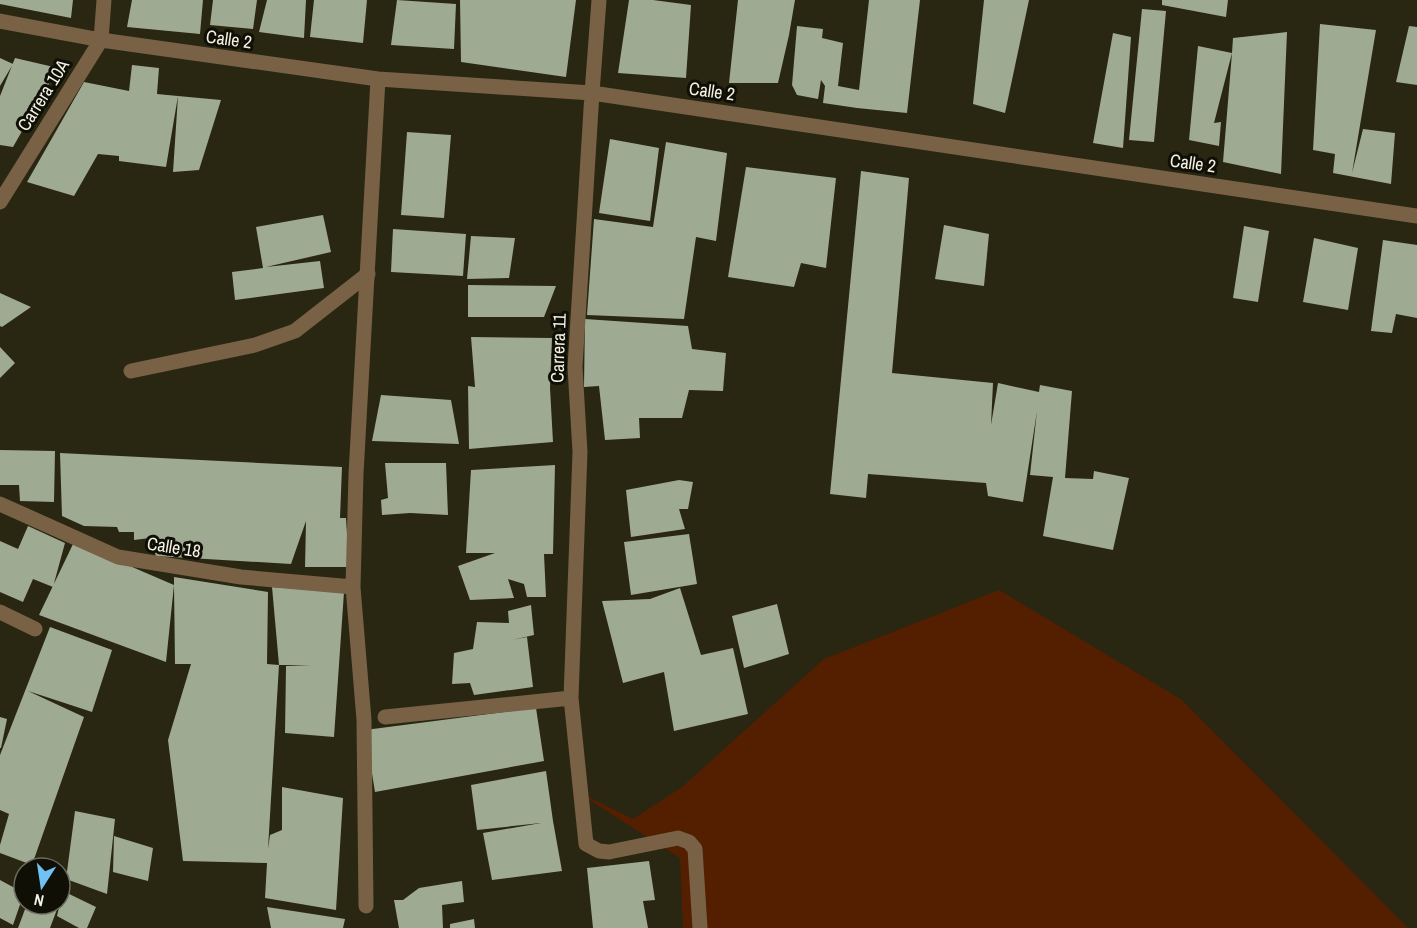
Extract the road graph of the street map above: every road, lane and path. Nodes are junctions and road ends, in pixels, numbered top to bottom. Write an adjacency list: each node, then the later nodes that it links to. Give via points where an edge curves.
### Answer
1 (105, 0): 4 (street)
2 (599, 0): 6 (street, Carrera 11)
3 (0, 21): 4 (street, Calle 2)
4 (101, 40): 5 (street, Calle 2); 7 (street, Carrera 10A)
5 (378, 79): 6 (street, Calle 2); 9 (street)
6 (592, 93): 8 (street, Calle 2); 15 (street, Carrera 11, via 575,367 580,452)
7 (0, 202)
8 (1417, 216)
9 (368, 274): 10 (street, via 295,332 255,345); 12 (street)
10 (131, 371)
11 (0, 504): 12 (street, Calle 18, via 118,557 241,578)
12 (353, 587): 17 (street, via 364,720)
13 (0, 612): 14 (street)
14 (35, 629)
15 (572, 698): 16 (street); 18 (street, Carrera 11, via 586,844 609,852 678,838 689,842 695,849)
16 (385, 717)
17 (366, 906)
18 (700, 928)

